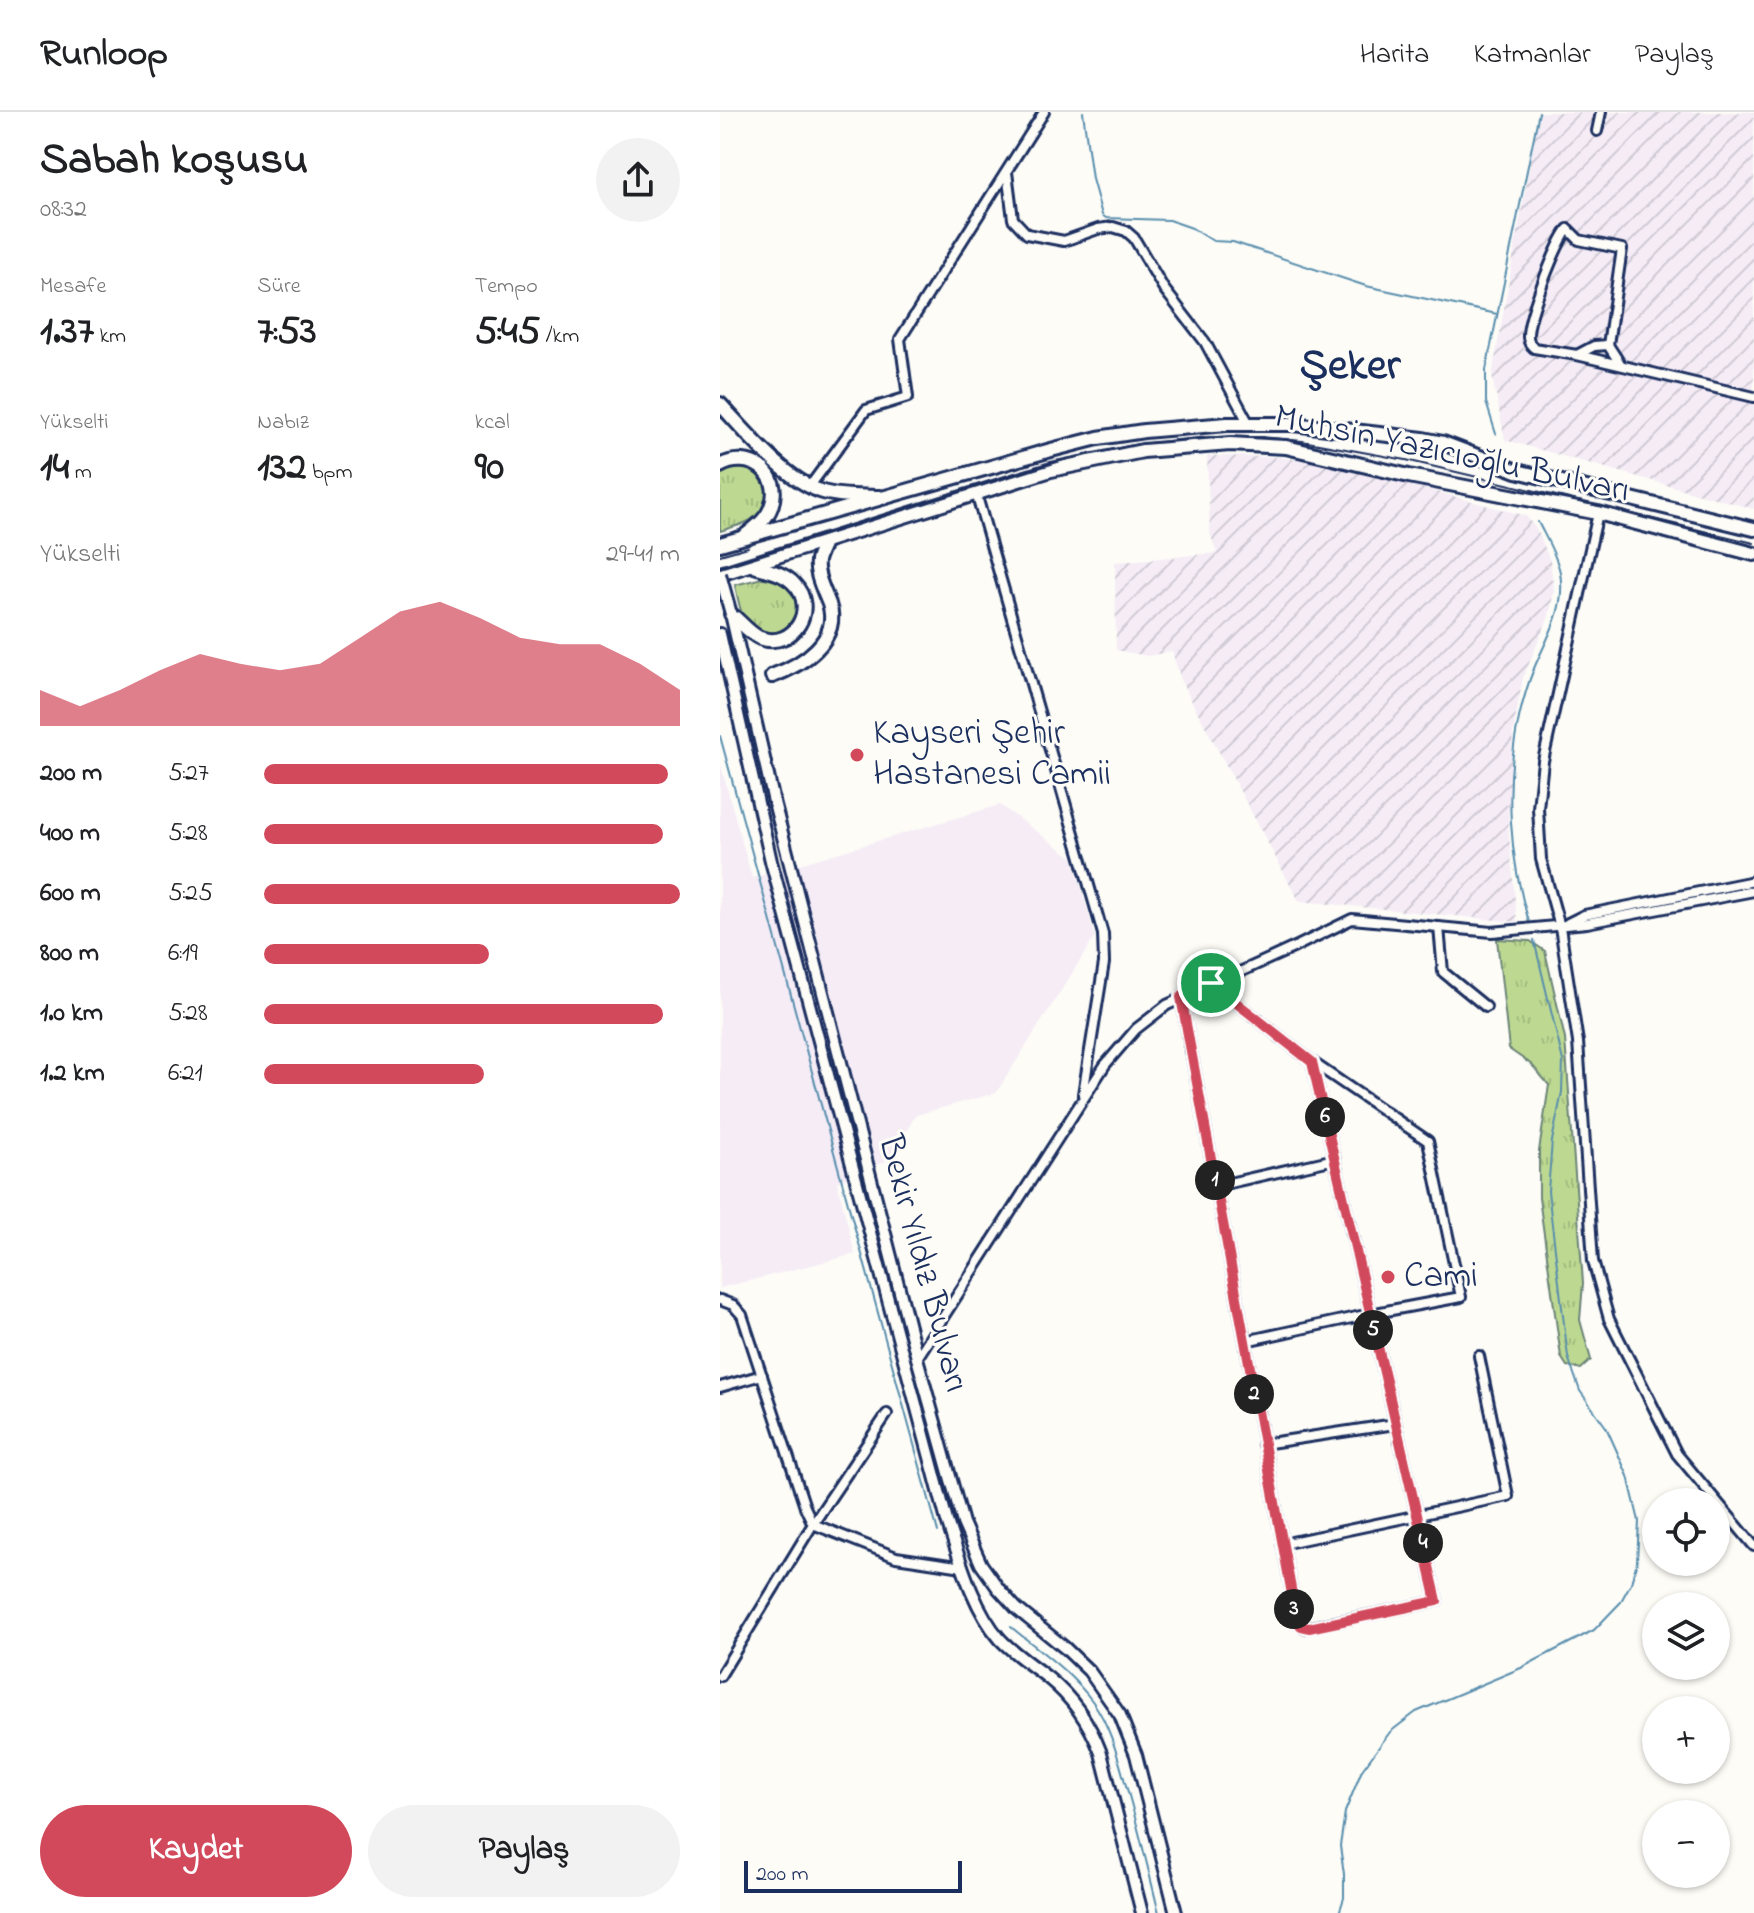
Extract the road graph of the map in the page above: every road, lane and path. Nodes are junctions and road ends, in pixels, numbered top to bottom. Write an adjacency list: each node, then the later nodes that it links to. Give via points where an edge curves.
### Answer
1 (1044, 112): 4 (street)
2 (1601, 112): 3 (street)
3 (1597, 131)
4 (1007, 172): 10 (street, via 1013,219 1027,234 1064,241 1113,227 1134,238 1205,342); 12 (street, via 900,339 908,397 866,410)
5 (1608, 345): 6 (street); 6 (street, via 1622,249 1579,240 1568,229 1552,258 1528,338 1537,350); 7 (street)
6 (1577, 355): 7 (street)
7 (1621, 365): 8 (street)
8 (1754, 397)
9 (720, 404): 12 (highway, via 780,465)
10 (1249, 424): 14 (highway, Muhsin Yazıcıoğlu Bulvarı, via 1098,438); 16 (highway, Muhsin Yazıcıoğlu Bulvarı, via 1293,424 1443,443 1517,471)
11 (720, 466): 17 (highway, via 749,461 772,481 771,508)
12 (810, 486): 14 (highway, via 830,494)
13 (976, 493): 15 (highway, Muhsin Yazıcıoğlu Bulvarı, via 1127,454 1230,444 1286,447); 18 (highway, Muhsin Yazıcıoğlu Bulvarı); 36 (street, via 1103,934 1104,963)
14 (890, 498): 17 (highway, Muhsin Yazıcıoğlu Bulvarı)
15 (1598, 513): 21 (highway, Muhsin Yazıcıoğlu Bulvarı); 31 (street, via 1539,792 1541,859)
16 (1754, 529)
17 (744, 537): 19 (highway, Muhsin Yazıcıoğlu Bulvarı)
18 (824, 543): 20 (highway, Muhsin Yazıcıoğlu Bulvarı); 24 (highway, via 817,562)
19 (720, 544)
20 (793, 553): 22 (highway, Muhsin Yazıcıoğlu Bulvarı); 24 (highway)
21 (1754, 554)
22 (751, 565): 23 (highway, Muhsin Yazıcıoğlu Bulvarı); 25 (highway, via 794,583 803,598 802,621 789,635 767,640)
23 (720, 574): 25 (main road, Bekir Yıldız Bulvarı, bridge)
24 (820, 578): 27 (highway, via 831,611 828,635 804,659)
25 (731, 614): 43 (main road, Bekir Yıldız Bulvarı)
26 (720, 634): 53 (main road, Bekir Yıldız Bulvarı, via 771,861 929,1460)
27 (772, 676)
28 (1754, 881): 31 (street, via 1584,915)
29 (1754, 891): 31 (street)
30 (1439, 927): 31 (street, via 1492,932); 32 (street, via 1352,919); 34 (street, via 1443,972)
31 (1560, 927): 52 (street, via 1578,1042 1593,1261 1604,1305 1677,1454)
32 (1211, 983): 33 (street); 35 (street)
33 (1181, 997): 36 (street, via 1136,1029); 38 (street)
34 (1486, 1007)
35 (1312, 1062): 37 (street); 40 (street, via 1428,1141 1461,1297)
36 (1082, 1099): 43 (street)
37 (1335, 1159): 38 (street); 40 (street)
38 (1216, 1186): 41 (street)
39 (720, 1300): 44 (street, via 742,1315)
40 (1370, 1314): 41 (street); 47 (street)
41 (1245, 1341): 48 (street)
42 (1479, 1356): 49 (street, via 1508,1496)
43 (917, 1358): 56 (main road, Bekir Yıldız Bulvarı, via 963,1523 981,1564 1017,1609 1098,1681 1127,1728)
44 (762, 1375): 45 (street); 50 (street)
45 (720, 1387)
46 (887, 1414): 50 (street)
47 (1395, 1424): 48 (street); 49 (street)
48 (1263, 1444): 51 (street)
49 (1416, 1517): 51 (street); 51 (street, via 1437,1601 1309,1628 1297,1621)
50 (813, 1524): 53 (street, via 896,1557); 54 (street)
51 (1282, 1544)
52 (1754, 1546)
53 (963, 1567): 55 (main road, Bekir Yıldız Bulvarı, via 988,1624 1065,1694 1092,1732)
54 (720, 1676)
55 (1142, 1913)
56 (1176, 1913)

